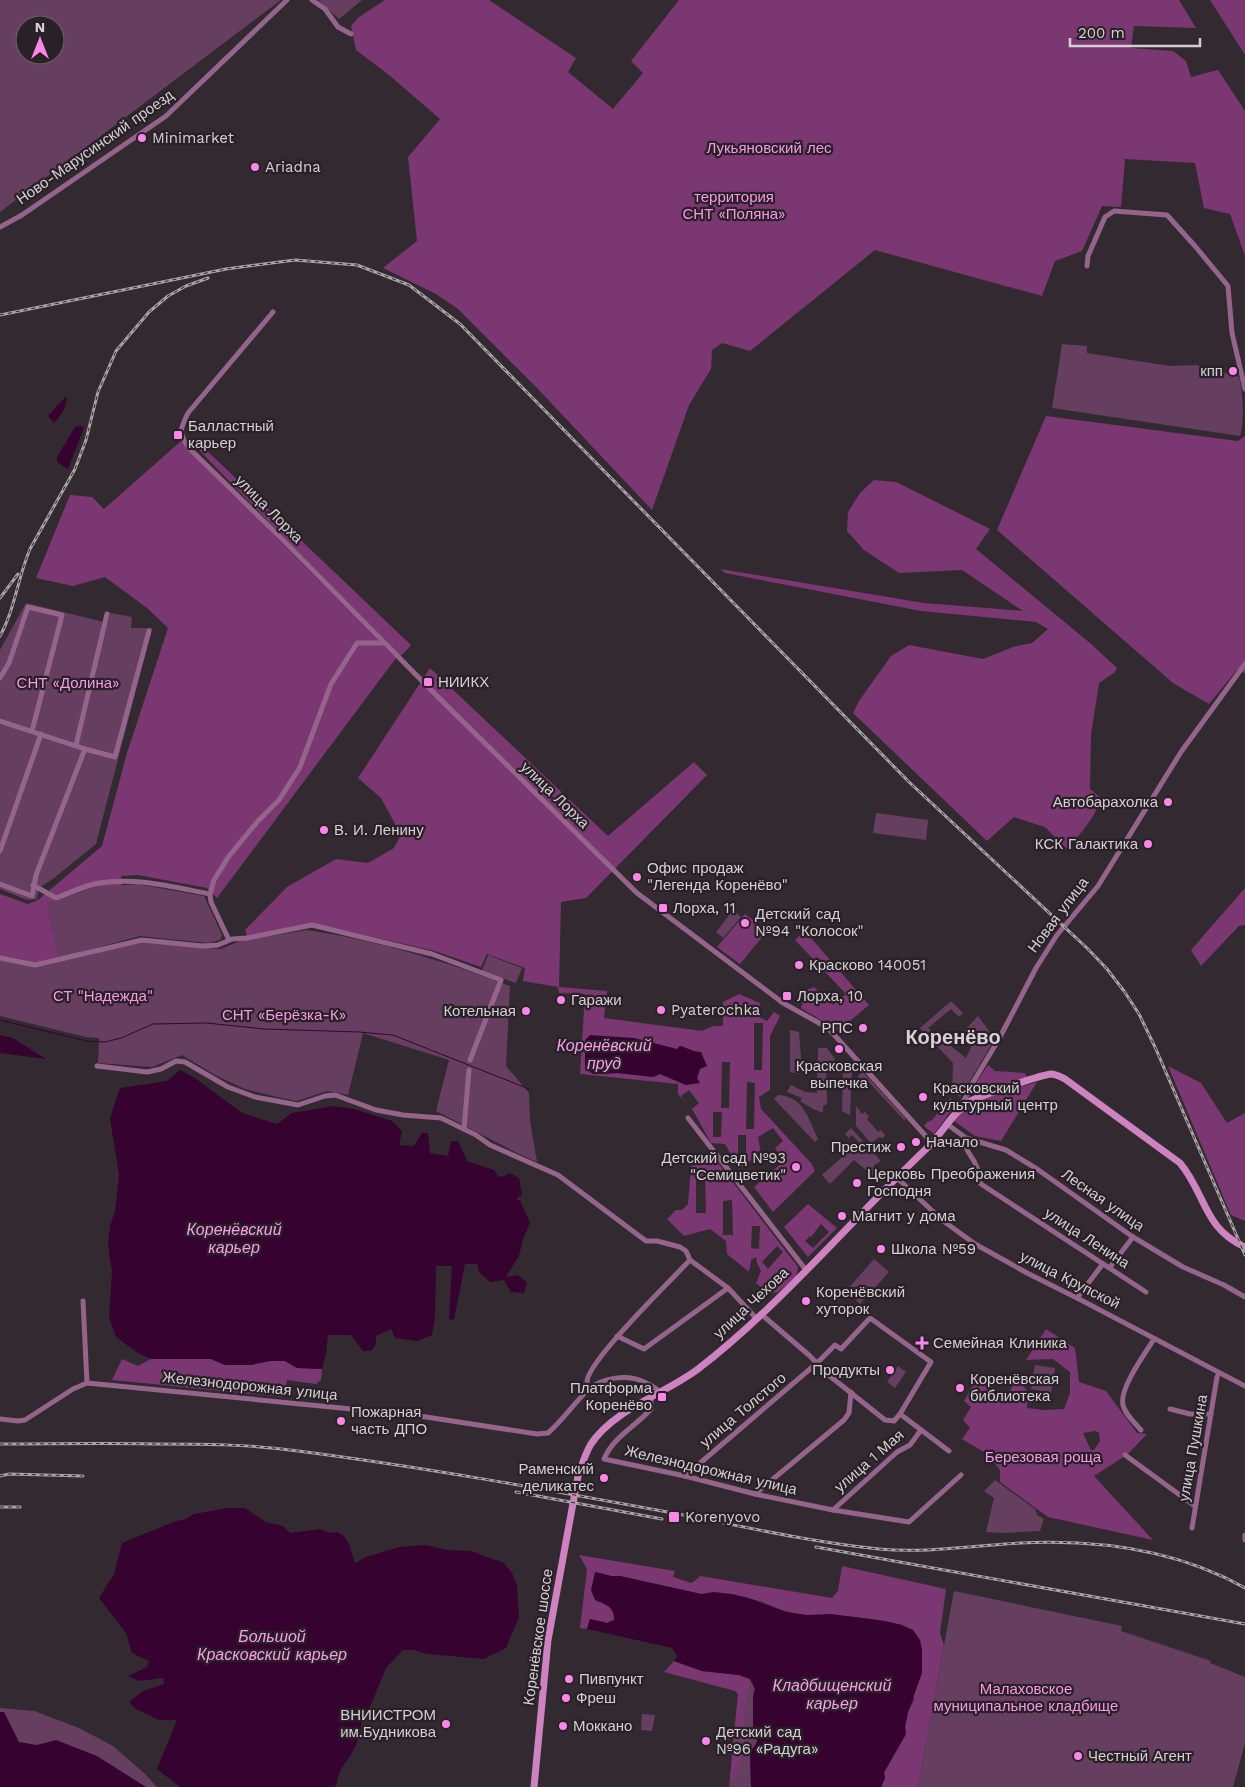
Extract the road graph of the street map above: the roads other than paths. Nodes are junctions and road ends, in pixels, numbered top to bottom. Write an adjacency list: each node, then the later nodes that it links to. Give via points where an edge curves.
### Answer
1 (288, 0): 4 (street, Ново-Марусинский проезд, via 166,116)
2 (312, 0): 3 (street, via 325,9 338,27)
3 (351, 34)
4 (0, 227)
5 (1087, 266): 7 (street, via 1104,216 1114,211 1167,215 1228,286 1231,330)
6 (273, 312): 10 (street, улица Лорха, via 188,413 181,427 182,438)
7 (1245, 389)
8 (107, 614): 16 (street)
9 (149, 631): 17 (street, via 115,757)
10 (383, 642): 21 (street, via 358,643 331,684 300,767 279,800 230,856 214,880); 32 (street, улица Лорха, via 637,893 783,1003 828,1028)
11 (1245, 664): 27 (street, Новая улица, via 1189,741 1098,886 1041,959 999,1039 968,1088)
12 (0, 678): 14 (street, via 9,663 28,607 62,615)
13 (0, 721): 14 (street)
14 (32, 731): 15 (street)
15 (41, 734): 16 (street); 18 (street)
16 (76, 745): 17 (street)
17 (85, 750): 20 (street)
18 (0, 851)
19 (0, 884): 20 (street, via 32,896)
20 (34, 885): 21 (street, via 56,898 98,883 134,881)
21 (210, 894): 22 (street)
22 (229, 940): 23 (street, via 203,946 142,940 35,965); 24 (street, via 312,926 432,954 501,980)
23 (0, 958)
24 (470, 1060)
25 (97, 1066): 30 (street, via 147,1072 176,1061 185,1062 249,1096 298,1105 335,1095 376,1110 441,1118)
26 (469, 1070): 30 (street)
27 (969, 1098): 29 (main road, Новая улица); 35 (main road, Новая улица, via 1049,1074 1065,1079 1180,1163 1191,1177 1212,1221 1226,1236)
28 (688, 1118): 39 (street)
29 (947, 1124): 31 (street, Лесная улица); 32 (main road, улица Чехова)
30 (464, 1129): 36 (street, via 490,1145 558,1175 646,1241 680,1247)
31 (966, 1138): 34 (street, Лесная улица, via 1006,1150); 37 (street, улица Ленина, via 981,1184)
32 (932, 1143): 33 (main road, улица Чехова)
33 (896, 1177): 39 (main road, улица Чехова); 43 (street, улица Крупской, via 942,1220 975,1244)
34 (1133, 1237): 38 (street); 42 (street, Лесная улица)
35 (1245, 1247)
36 (690, 1260): 40 (street); 46 (street)
37 (1102, 1265): 38 (street, улица Ленина); 43 (street)
38 (1110, 1267): 41 (street, улица Ленина)
39 (806, 1270): 45 (main road, улица Чехова)
40 (728, 1288): 45 (street); 46 (street, via 644,1349)
41 (1146, 1292)
42 (1245, 1297)
43 (1077, 1298): 47 (street, улица Крупской)
44 (83, 1301): 50 (street)
45 (759, 1316): 48 (street); 53 (main road, улица Чехова, via 698,1369)
46 (618, 1336): 52 (street, via 593,1369 588,1381)
47 (1154, 1339): 49 (street, улица Крупской); 61 (street, via 1122,1398 1124,1408)
48 (817, 1363): 54 (street); 57 (street, улица Толстого, via 835,1345 841,1348 870,1318 931,1362); 65 (street, улица Толстого)
49 (1219, 1373): 51 (street, улица Крупской); 58 (street, улица Пушкина)
50 (87, 1383): 52 (street, Железнодорожная улица, via 412,1415 537,1434 548,1433 554,1428); 59 (street, via 25,1420)
51 (1245, 1386)
52 (590, 1389): 53 (street, Железнодорожная улица, via 602,1382 624,1377 644,1382)
53 (662, 1392): 55 (main road, улица Чехова)
54 (851, 1392): 57 (street, via 885,1420 894,1421); 67 (street, via 849,1413 844,1420)
55 (651, 1398): 65 (street, Железнодорожная улица, via 652,1409 608,1449 604,1459); 66 (main road, улица Чехова, via 605,1427 591,1444 583,1459)
56 (1170, 1410): 58 (street)
57 (900, 1414): 60 (street)
58 (1211, 1414): 68 (street, улица Пушкина)
59 (0, 1419)
60 (921, 1430): 62 (street); 69 (street, улица 1 Мая, via 910,1445 897,1452)
61 (1141, 1430)
62 (949, 1451)
63 (1125, 1455): 68 (street)
64 (961, 1475): 69 (street, Железнодорожная улица, via 909,1522)
65 (685, 1476): 67 (street, Железнодорожная улица)
66 (575, 1492): 71 (main road, Коренёвское шоссе, via 548,1640)
67 (755, 1494): 69 (street, Железнодорожная улица)
68 (1195, 1506): 70 (street, улица Пушкина)
69 (833, 1510)
70 (1192, 1528)
71 (534, 1787)

